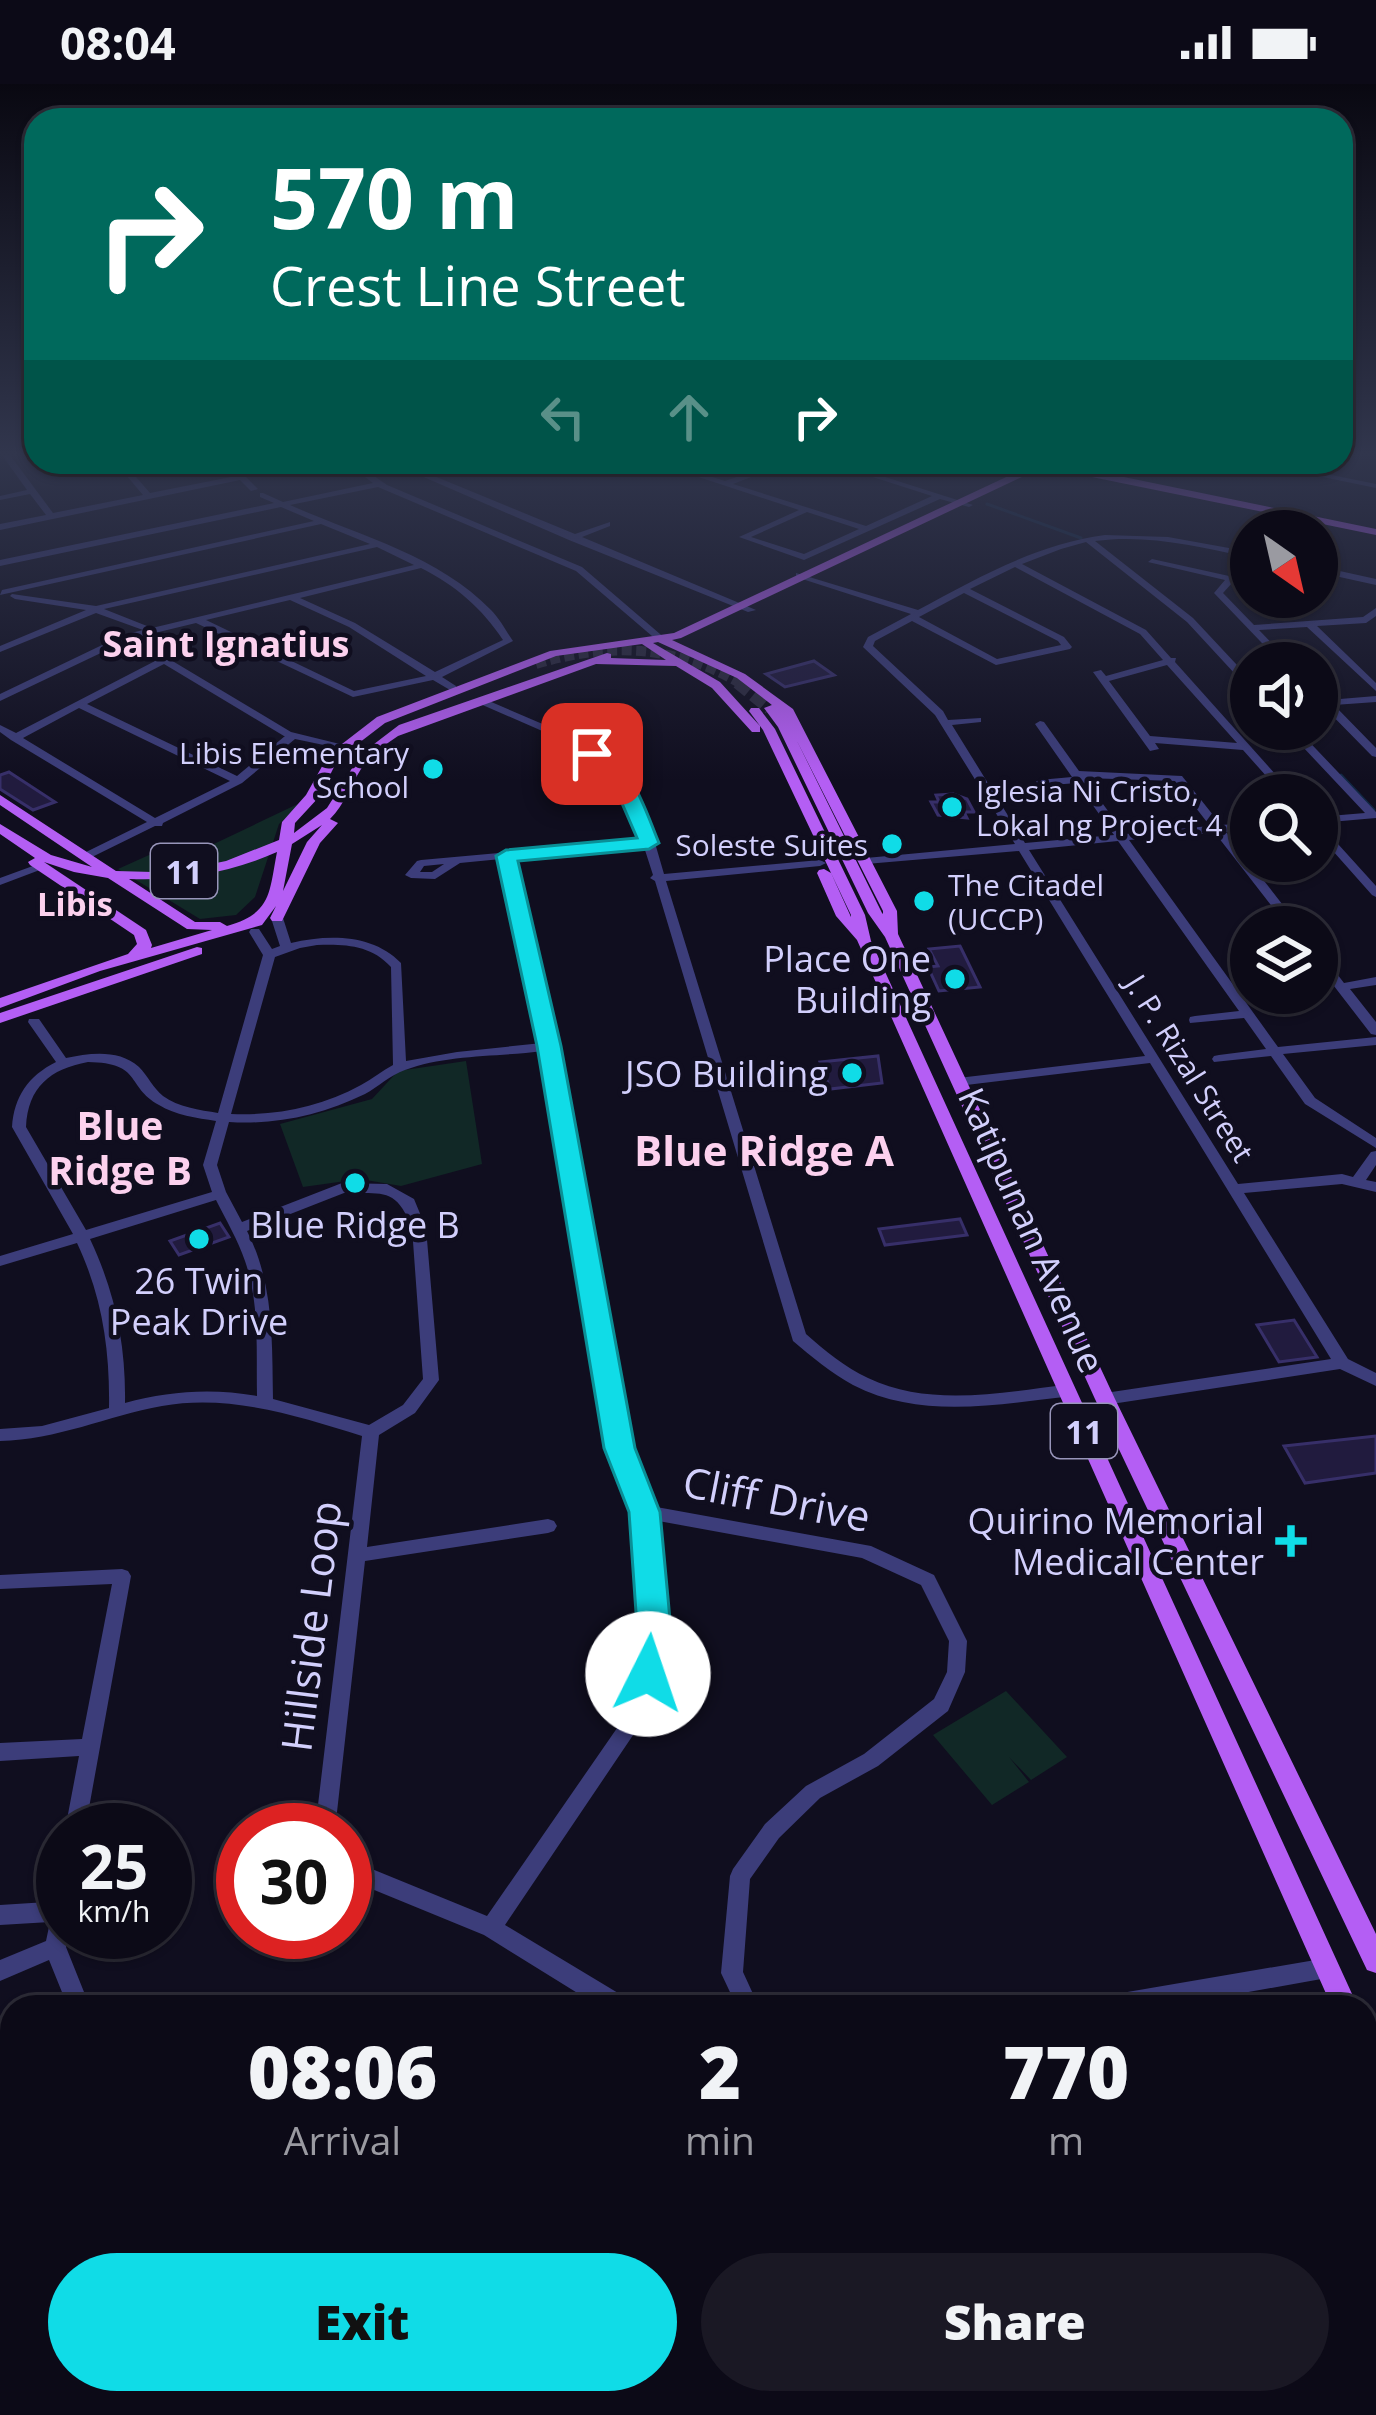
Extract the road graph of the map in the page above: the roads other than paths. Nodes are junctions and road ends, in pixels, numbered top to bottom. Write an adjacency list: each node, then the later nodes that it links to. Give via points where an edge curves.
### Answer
1 (133, 564): 20 (street)
2 (295, 564): 23 (street)
3 (414, 564): 11 (street)
4 (567, 564): 31 (street, Katipunan Avenue)
5 (636, 564): 22 (street)
6 (825, 564): 13 (main road)
7 (846, 564): 17 (main road)
8 (1024, 564): 12 (street, J. P. Rizal Street)
9 (1118, 564): 44 (street)
10 (1161, 564): 16 (street)
11 (419, 566): 21 (street); 47 (street, via 475,600 508,641)
12 (1018, 566): 19 (street, J. P. Rizal Street); 42 (street, via 1131,622)
13 (799, 575): 17 (street); 22 (main road)
14 (1230, 575): 16 (street)
15 (1338, 575): 18 (street)
16 (1227, 578): 33 (street, via 1218,593)
17 (814, 580): 24 (main road); 26 (street)
18 (1376, 582)
19 (968, 591): 26 (street, J. P. Rizal Street); 26 (street, via 1067,647 996,662)
20 (1, 593): 23 (street)
21 (292, 597): 27 (street); 47 (street)
22 (737, 604): 24 (street); 32 (main road)
23 (94, 609): 34 (street); 39 (street)
24 (751, 610): 30 (main road)
25 (1376, 611): 28 (street)
26 (917, 616): 59 (street, J. P. Rizal Street, via 868,647)
27 (196, 619): 34 (street); 47 (street, via 345,692)
28 (1366, 620): 29 (street); 35 (street)
29 (1309, 624): 33 (street); 50 (street)
30 (720, 625): 38 (main road); 43 (main road, via 703,643)
31 (637, 628): 32 (main road); 38 (street, Katipunan Avenue); 38 (street, Katipunan Avenue); 40 (main road)
32 (695, 628): 38 (main road)
33 (1251, 628): 37 (street)
34 (150, 629): 36 (street)
35 (1376, 629)
36 (126, 637): 41 (street); 52 (street)
37 (1265, 642)
38 (658, 644): 40 (main road); 43 (main road, Katipunan Avenue / 11); 45 (main road, 11); 46 (main road, Katipunan Avenue / 11)
39 (2, 645)
40 (589, 649): 66 (main road, via 554,652 478,680 388,716)
41 (164, 660): 56 (street); 64 (street)
42 (1173, 660): 62 (street); 67 (street, via 1101,675 1152,744)
43 (710, 661): 48 (main road, Katipunan Avenue / 11)
44 (1230, 663)
45 (569, 667): 46 (main road, via 639,659); 55 (main road, 11)
46 (697, 672): 51 (main road, Katipunan Avenue / 11)
47 (433, 677): 49 (street)
48 (749, 681): 51 (main road); 95 (main road, Katipunan Avenue / 11, via 795,721)
49 (453, 688)
50 (1376, 688)
51 (720, 689): 96 (main road, Katipunan Avenue / 11, via 755,727)
52 (0, 698)
53 (1338, 699): 54 (street)
54 (1376, 699)
55 (482, 701): 63 (main road, 11); 87 (street, via 576,742 619,776)
56 (80, 705): 65 (street); 74 (street)
57 (1338, 716): 70 (street)
58 (977, 720): 59 (street)
59 (946, 723): 89 (street, J. P. Rizal Street)
60 (1040, 724): 72 (street)
61 (0, 728): 65 (street)
62 (1230, 728)
63 (393, 734): 73 (main road, 11); 73 (main road, 11, via 540,666 378,730 351,752)
64 (292, 736): 66 (street); 74 (street)
65 (15, 738): 81 (street)
66 (343, 746): 91 (main road, via 289,822)
67 (1230, 746)
68 (1249, 750): 71 (street)
69 (1312, 750): 78 (street)
70 (1376, 754)
71 (1270, 774)
72 (1080, 777): 75 (street); 84 (street, via 1172,775); 86 (street)
73 (345, 780): 79 (main road, 11, via 290,830 236,853 178,864 74,857); 82 (main road, 11, via 331,812 290,840 178,872 63,864); 106 (main road, 11, via 357,790 351,805 315,839)
74 (238, 781): 81 (street)
75 (1039, 783)
76 (0, 799): 77 (main road, 11)
77 (19, 810): 79 (main road); 92 (main road, 11)
78 (1375, 815): 80 (street)
79 (0, 817)
80 (1338, 820)
81 (158, 824): 88 (street)
82 (0, 828)
83 (1230, 828): 84 (street)
84 (1217, 829): 86 (street); 104 (street)
85 (0, 837): 98 (main road, 11)
86 (1123, 838): 89 (street); 118 (street)
87 (649, 843): 93 (street); 100 (street)
88 (115, 844): 92 (street); 97 (street)
89 (1022, 848): 95 (street); 127 (street, J. P. Rizal Street)
90 (1338, 848): 103 (street)
91 (280, 852): 105 (main road, via 250,915 205,928); 110 (main road, via 264,916 235,932)
92 (88, 855): 97 (main road, 11)
93 (506, 856): 94 (street); 125 (street)
94 (457, 861)
95 (866, 862): 108 (main road, Katipunan Avenue / 11, via 890,911)
96 (820, 863): 100 (street); 109 (main road, Katipunan Avenue / 11, via 843,916)
97 (103, 865): 99 (main road, 11)
98 (41, 866): 101 (street); 102 (main road, 11)
99 (119, 876): 102 (main road); 105 (main road, 11)
100 (656, 878): 144 (street, via 799,1337 833,1370 931,1403)
101 (0, 882)
102 (78, 891): 113 (main road, 11, via 141,933 145,945)
103 (1376, 893)
104 (1278, 906)
105 (177, 918): 110 (main road, 11)
106 (277, 918): 107 (main road, 11); 111 (street)
107 (255, 932): 112 (street); 114 (main road, 11)
108 (892, 937): 109 (main road, Katipunan Avenue / 11, via 784,726 763,710); 131 (main road, Katipunan Avenue / 11)
109 (864, 941): 144 (main road, Katipunan Avenue / 11)
110 (174, 945): 113 (main road); 114 (main road, 11)
111 (286, 945): 112 (street); 130 (street, via 370,946 391,957)
112 (269, 955): 132 (street)
113 (134, 956): 119 (main road)
114 (152, 965): 121 (main road)
115 (1338, 982): 117 (street)
116 (1376, 982): 117 (street)
117 (1342, 987): 124 (street)
118 (1230, 990)
119 (0, 1003)
120 (1247, 1014): 122 (street); 126 (street)
121 (0, 1018)
122 (1195, 1020)
123 (34, 1022): 129 (street)
124 (1376, 1036): 126 (street)
125 (549, 1046): 130 (street); 150 (street, via 620,1448)
126 (1273, 1051): 128 (street); 133 (street, via 1321,1112)
127 (1153, 1059): 131 (street); 137 (street, J. P. Rizal Street)
128 (1219, 1059)
129 (64, 1065): 132 (street, via 117,1060 139,1074 151,1097); 140 (street, via 36,1079 17,1108 19,1127)
130 (400, 1066): 132 (street, via 318,1109)
131 (958, 1082): 145 (main road, Katipunan Avenue / 11)
132 (220, 1118): 138 (street, via 210,1165)
133 (1376, 1144)
134 (1376, 1155): 135 (street)
135 (1359, 1179): 136 (street); 137 (street)
136 (1376, 1187)
137 (1233, 1190): 142 (street, J. P. Rizal Street)
138 (217, 1195): 139 (street); 140 (street)
139 (240, 1228): 146 (street, via 262,1302); 148 (street, via 342,1188 387,1190 409,1202 419,1228 431,1380 409,1409)
140 (85, 1240): 141 (street); 147 (street, via 118,1335)
141 (0, 1261)
142 (1342, 1363): 143 (street); 145 (street)
143 (1376, 1380)
144 (1064, 1391): 165 (main road, Katipunan Avenue / 11)
145 (1105, 1399): 164 (main road, Katipunan Avenue / 11)
146 (265, 1401): 147 (street, via 184,1398); 148 (street)
147 (117, 1412): 149 (street, via 53,1432)
148 (371, 1432): 152 (street, Hillside Loop)
149 (0, 1436)
150 (644, 1512): 161 (street, via 655,1641 642,1707); 169 (street, Cliff Drive, via 865,1551 928,1580 958,1641 941,1706 813,1792 740,1876 732,1973)
151 (548, 1526): 152 (street)
152 (358, 1555): 157 (street, Hillside Loop)
153 (0, 1582): 154 (street, via 122,1576)
154 (88, 1748): 155 (street); 156 (street)
155 (0, 1752)
156 (79, 1803)
157 (328, 1803)
158 (372, 1879): 161 (street)
159 (36, 1913): 160 (street)
160 (0, 1916)
161 (491, 1928): 168 (street)
162 (36, 1956): 166 (street)
163 (60, 1959): 167 (street)
164 (1376, 1961)
165 (1328, 1968): 170 (street); 171 (main road, Katipunan Avenue / 11)
166 (0, 1972)
167 (75, 1995)
168 (600, 1995)
169 (742, 1995)
170 (1173, 1995)
171 (1340, 1995)

